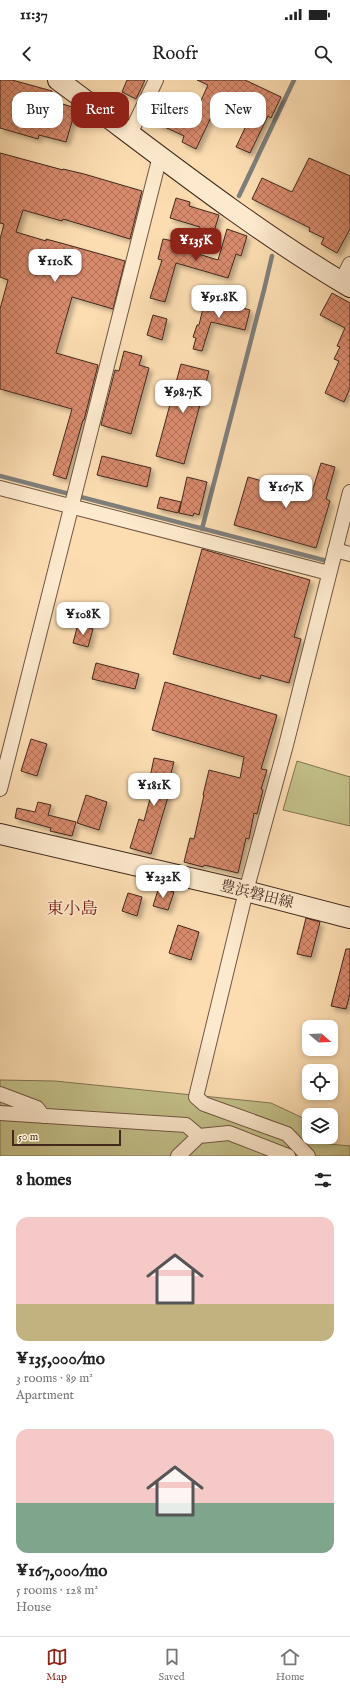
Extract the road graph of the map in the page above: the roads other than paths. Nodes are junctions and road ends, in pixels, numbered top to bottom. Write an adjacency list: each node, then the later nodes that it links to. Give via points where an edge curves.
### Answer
1 (58, 80): 3 (main road)
2 (156, 80): 3 (street)
3 (130, 134): 4 (main road)
4 (160, 156): 6 (main road, via 254,226); 9 (street)
5 (350, 264): 6 (street)
6 (346, 285)
7 (0, 488): 9 (street)
8 (350, 492): 10 (street)
9 (72, 506): 12 (street); 13 (street)
10 (334, 551): 11 (street); 12 (street)
11 (350, 554)
12 (330, 570): 15 (street)
13 (0, 789)
14 (0, 834): 15 (main road, 豊浜磐田線)
15 (246, 891): 16 (main road, 豊浜磐田線); 23 (street, via 196,1097 204,1104 287,1134)
16 (350, 918)
17 (0, 1094): 19 (street, via 37,1108)
18 (0, 1113): 19 (street)
19 (43, 1116): 20 (street, via 186,1125)
20 (199, 1136): 21 (street); 22 (street, via 229,1133)
21 (178, 1156)
22 (288, 1156)
23 (308, 1156)

